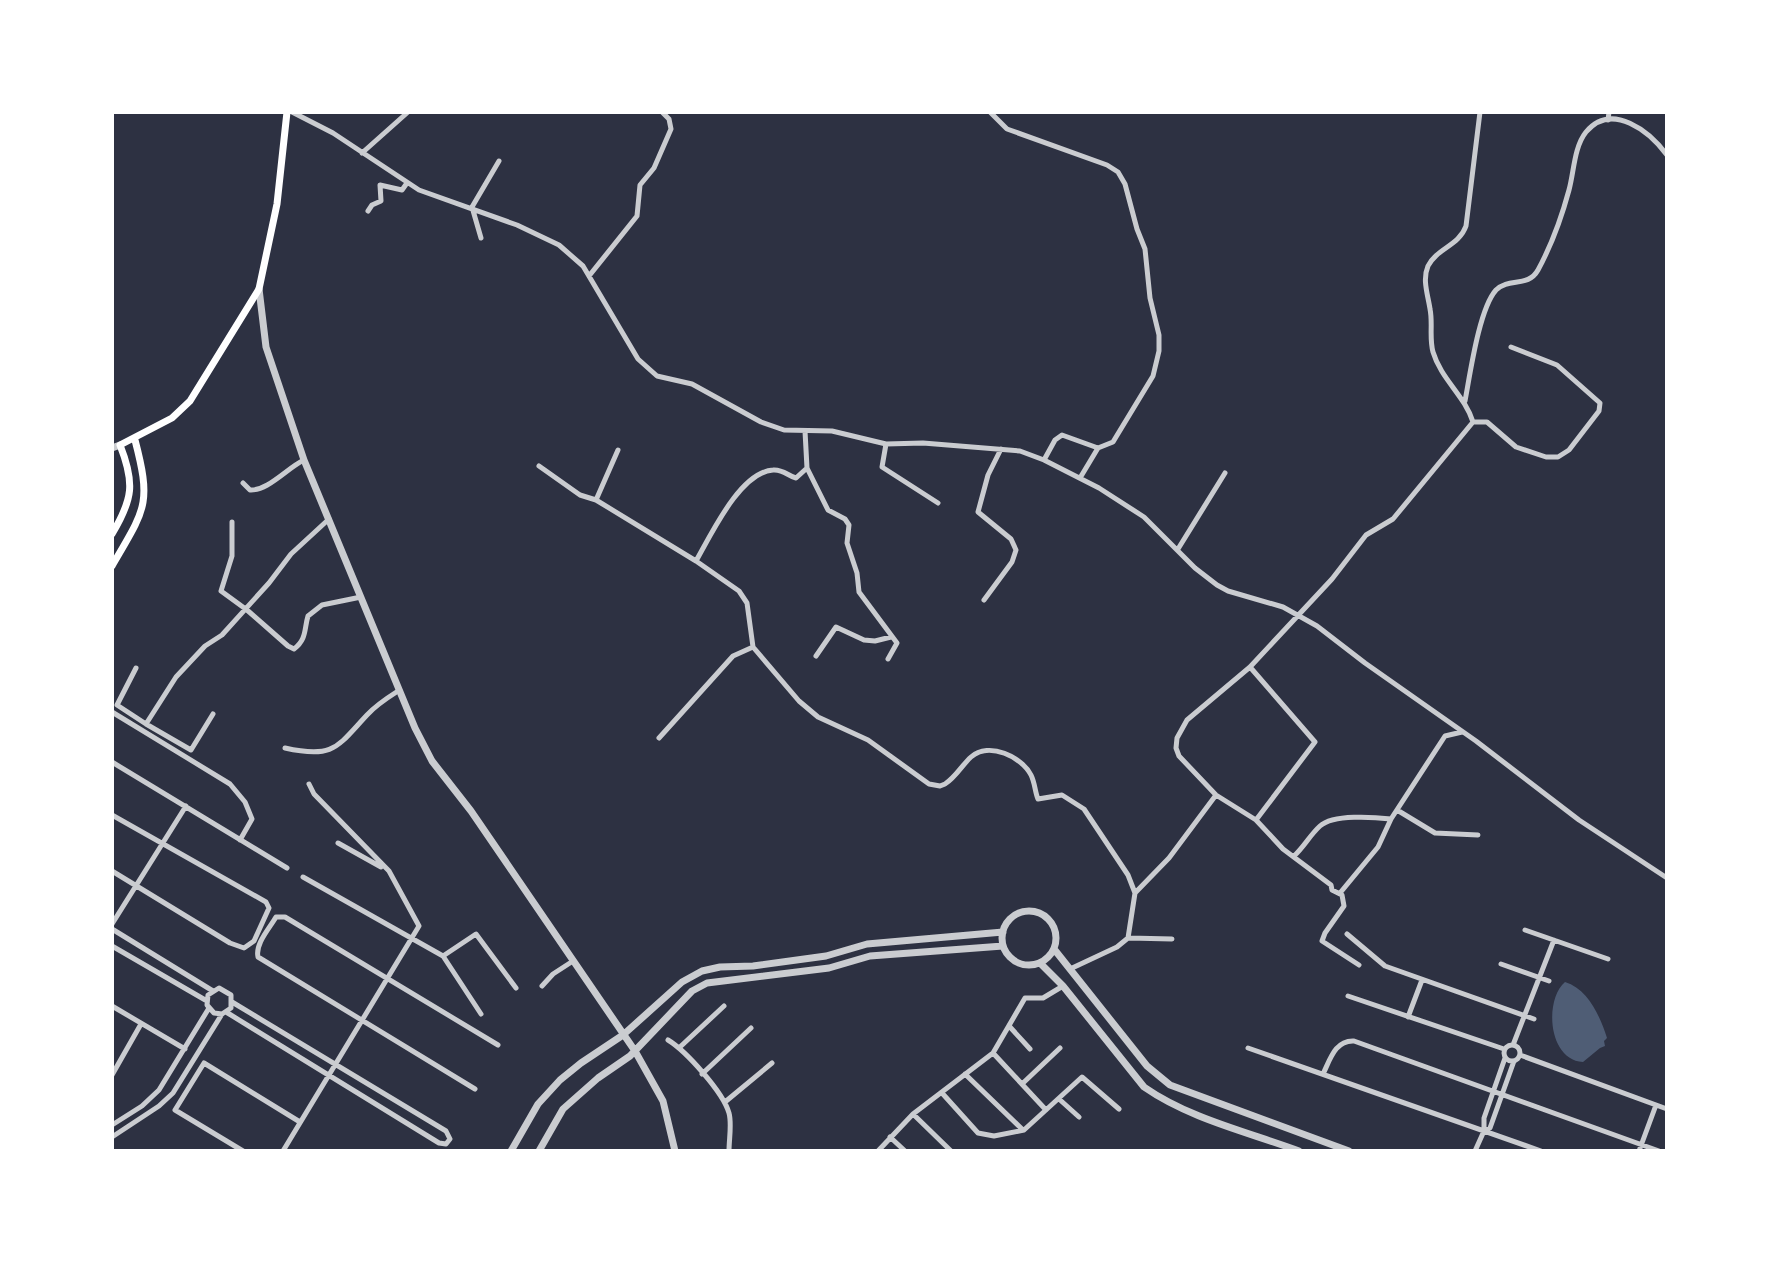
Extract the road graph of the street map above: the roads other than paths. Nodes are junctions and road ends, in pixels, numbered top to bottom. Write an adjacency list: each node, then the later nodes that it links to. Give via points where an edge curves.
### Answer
1 (290, 112): 7 (street); 17 (main road)
2 (408, 112): 9 (street)
3 (662, 112): 16 (street, via 671,129 654,168 640,185 637,216)
4 (990, 112): 27 (street, via 1007,129 1112,167 1125,184 1145,249 1159,351 1153,376 1113,442)
5 (1480, 112): 21 (street, via 1466,226 1432,261 1426,278 1433,351)
6 (1609, 112): 8 (street)
7 (301, 114): 9 (street)
8 (1608, 120): 10 (street, via 1636,124); 21 (street, via 1588,130 1581,142 1569,190 1537,272 1495,292 1484,316)
9 (362, 153): 12 (street)
10 (1667, 155)
11 (499, 161): 13 (street)
12 (407, 183): 13 (street); 14 (street, via 402,190 381,184 381,201)
13 (472, 207): 15 (street); 16 (street, via 559,245)
14 (368, 211)
15 (481, 238)
16 (589, 276): 23 (street, via 614,322 657,376 692,384 772,427)
17 (259, 289): 18 (main road); 19 (street)
18 (247, 309): 19 (street); 24 (main road, via 190,401)
19 (261, 312): 30 (street, via 266,347)
20 (1511, 347): 22 (street, via 1557,365 1597,398 1599,411 1558,457 1516,447 1489,422)
21 (1465, 401): 22 (street)
22 (1473, 422): 48 (street, via 1393,519 1366,535)
23 (805, 431): 25 (street); 33 (street)
24 (135, 440): 26 (main road); 44 (main road, via 145,503)
25 (886, 444): 28 (street); 38 (street, via 882,467)
26 (116, 447): 41 (main road, via 128,465 131,488)
27 (1098, 448): 31 (street, via 1062,435); 35 (street)
28 (1001, 449): 31 (street); 46 (street, via 978,512 1011,539 1016,550)
29 (618, 450): 37 (street)
30 (304, 460): 36 (street, via 259,490); 39 (street)
31 (1044, 460): 35 (street)
32 (539, 466): 37 (street)
33 (807, 468): 43 (street, via 796,478 777,469 748,482); 49 (street, via 828,510 849,525 847,543 859,592)
34 (1225, 473): 42 (street)
35 (1080, 478): 42 (street, via 1136,511)
36 (243, 483)
37 (596, 500): 43 (street)
38 (938, 503)
39 (329, 519): 45 (street); 47 (street, via 291,554)
40 (232, 522): 47 (street, via 232,556 221,591)
41 (112, 534)
42 (1178, 549): 48 (street, via 1228,591)
43 (696, 561): 50 (street, via 744,598)
44 (112, 566)
45 (361, 597): 47 (street, via 317,608 294,649); 55 (street)
46 (984, 600)
47 (247, 610): 58 (street, via 182,671)
48 (1298, 614): 53 (street); 59 (street)
49 (892, 637): 51 (street, via 864,640 836,627); 52 (street, via 897,645)
50 (753, 647): 60 (street, via 733,656); 81 (street, via 808,710 868,740 929,784 945,784 980,751 1014,759 1029,771 1038,799 1062,795 1084,809 1125,868)
51 (816, 656)
52 (888, 659)
53 (1250, 667): 64 (street, via 1187,720 1177,738 1179,756); 69 (street, via 1315,742)
54 (136, 668): 58 (street, via 117,705)
55 (398, 691): 61 (street, via 343,743 316,753); 98 (street, via 432,761)
56 (112, 712): 71 (street, via 238,791 252,819)
57 (213, 714): 58 (street, via 191,750)
58 (146, 724)
59 (1463, 732): 66 (street, via 1445,736); 79 (street, via 1579,820)
60 (659, 738)
61 (285, 748)
62 (112, 762): 65 (street)
63 (309, 784): 77 (street)
64 (1216, 795): 69 (street); 81 (street)
65 (186, 806): 71 (street); 73 (street)
66 (1397, 810): 68 (street); 70 (street, via 1435,833)
67 (112, 815): 73 (street)
68 (1391, 819): 74 (street, via 1363,815 1328,821); 82 (street, via 1378,847)
69 (1256, 820): 74 (street)
70 (1478, 835)
71 (240, 840): 75 (street)
72 (338, 843): 77 (street)
73 (161, 844): 80 (street); 80 (street, via 266,902 269,908 254,941 238,947)
74 (1294, 856): 82 (street)
75 (287, 868)
76 (112, 871): 80 (street)
77 (389, 871): 88 (street, via 419,924)
78 (303, 877): 88 (street)
79 (1667, 878)
80 (136, 886): 83 (street)
81 (1135, 893): 87 (street)
82 (1340, 893): 101 (street, via 1345,904 1322,941)
83 (112, 927): 110 (street)
84 (1525, 930): 90 (street)
85 (1003, 932): 91 (street); 93 (street); 94 (street, via 1016,914 1039,913 1054,928)
86 (1347, 934): 105 (street, via 1385,966)
87 (1128, 938): 89 (street); 102 (street)
88 (413, 939): 95 (street); 104 (street)
89 (1172, 939)
90 (1554, 940): 97 (street); 103 (street)
91 (867, 944): 96 (street); 125 (street, via 826,956 702,971 682,982)
92 (112, 946): 113 (street)
93 (1003, 946): 96 (street); 99 (street, via 1017,962)
94 (1054, 949): 99 (street); 102 (street)
95 (443, 956): 109 (street, via 476,934); 117 (street)
96 (870, 956): 135 (street, via 829,968 707,983 685,998)
97 (1608, 959)
98 (573, 961): 107 (street); 125 (street)
99 (1040, 963): 108 (street)
100 (1501, 964): 103 (street)
101 (1359, 965)
102 (1070, 969): 177 (street, via 1147,1066 1170,1085)
103 (1539, 977): 106 (street); 118 (street)
104 (389, 979): 121 (street); 121 (street, via 281,915 276,917 258,957); 127 (street)
105 (1422, 980): 118 (street); 119 (street)
106 (1549, 981)
107 (542, 986)
108 (1063, 986): 123 (street, via 1043,998 1025,998); 176 (street, via 1135,1078 1162,1100)
109 (516, 988)
110 (213, 991): 112 (street, via 226,990); 113 (street)
111 (1348, 996): 119 (street)
112 (232, 1002): 116 (street); 140 (street)
113 (208, 1004): 116 (street, via 214,1013); 132 (street)
114 (112, 1006): 122 (street)
115 (724, 1006): 129 (street)
116 (224, 1013): 146 (street); 164 (street, via 173,1093)
117 (481, 1014)
118 (1524, 1015): 120 (street); 128 (street)
119 (1408, 1017): 134 (street)
120 (1534, 1019)
121 (364, 1020): 140 (street); 148 (street)
122 (141, 1024): 132 (street); 141 (street)
123 (1010, 1027): 133 (street); 136 (street)
124 (751, 1028): 142 (street)
125 (623, 1035): 135 (street); 169 (street, via 546,1094)
126 (668, 1040): 129 (street)
127 (498, 1045)
128 (1513, 1045): 134 (street); 138 (street, via 1519,1048)
129 (680, 1047): 142 (street)
130 (1060, 1048): 147 (street)
131 (1248, 1048): 144 (street)
132 (185, 1049): 161 (street, via 159,1090)
133 (1030, 1049)
134 (1504, 1049): 137 (street)
135 (635, 1051): 170 (street, via 563,1109); 171 (street, via 663,1101)
136 (993, 1053): 143 (street); 147 (street)
137 (1505, 1058): 138 (street); 149 (street)
138 (1517, 1058): 151 (street); 154 (street)
139 (772, 1063): 153 (street)
140 (336, 1064): 146 (street); 146 (street, via 446,1131 450,1139 439,1143)
141 (114, 1066): 145 (street)
142 (702, 1074): 153 (street)
143 (965, 1074): 150 (street); 162 (street)
144 (1323, 1074): 149 (street, via 1347,1041); 163 (street)
145 (112, 1075)
146 (330, 1076): 160 (street)
147 (1022, 1084): 157 (street)
148 (475, 1089)
149 (1493, 1091): 151 (street); 163 (street)
150 (942, 1093): 158 (street); 162 (street, via 982,1135)
151 (1502, 1094): 163 (street, via 1490,1128); 166 (street)
152 (1059, 1099): 155 (street, via 1085,1077); 157 (street); 159 (street)
153 (725, 1102): 172 (street, via 731,1121)
154 (1656, 1105): 156 (street); 166 (street)
155 (1119, 1109)
156 (1667, 1109)
157 (1046, 1110): 162 (street)
158 (913, 1114): 165 (street); 175 (street)
159 (1079, 1117)
160 (300, 1122): 167 (street, via 204,1063 175,1110); 168 (street)
161 (113, 1123)
162 (1024, 1130)
163 (1484, 1131): 178 (street); 179 (street)
164 (112, 1137)
165 (890, 1137): 173 (street); 174 (street)
166 (1640, 1148): 180 (street)
167 (243, 1151)
168 (283, 1151)
169 (511, 1151)
170 (539, 1151)
171 (675, 1151)
172 (729, 1151)
173 (878, 1151)
174 (905, 1151)
175 (951, 1151)
176 (1299, 1151)
177 (1349, 1151)
178 (1475, 1151)
179 (1541, 1151)
180 (1659, 1151)

